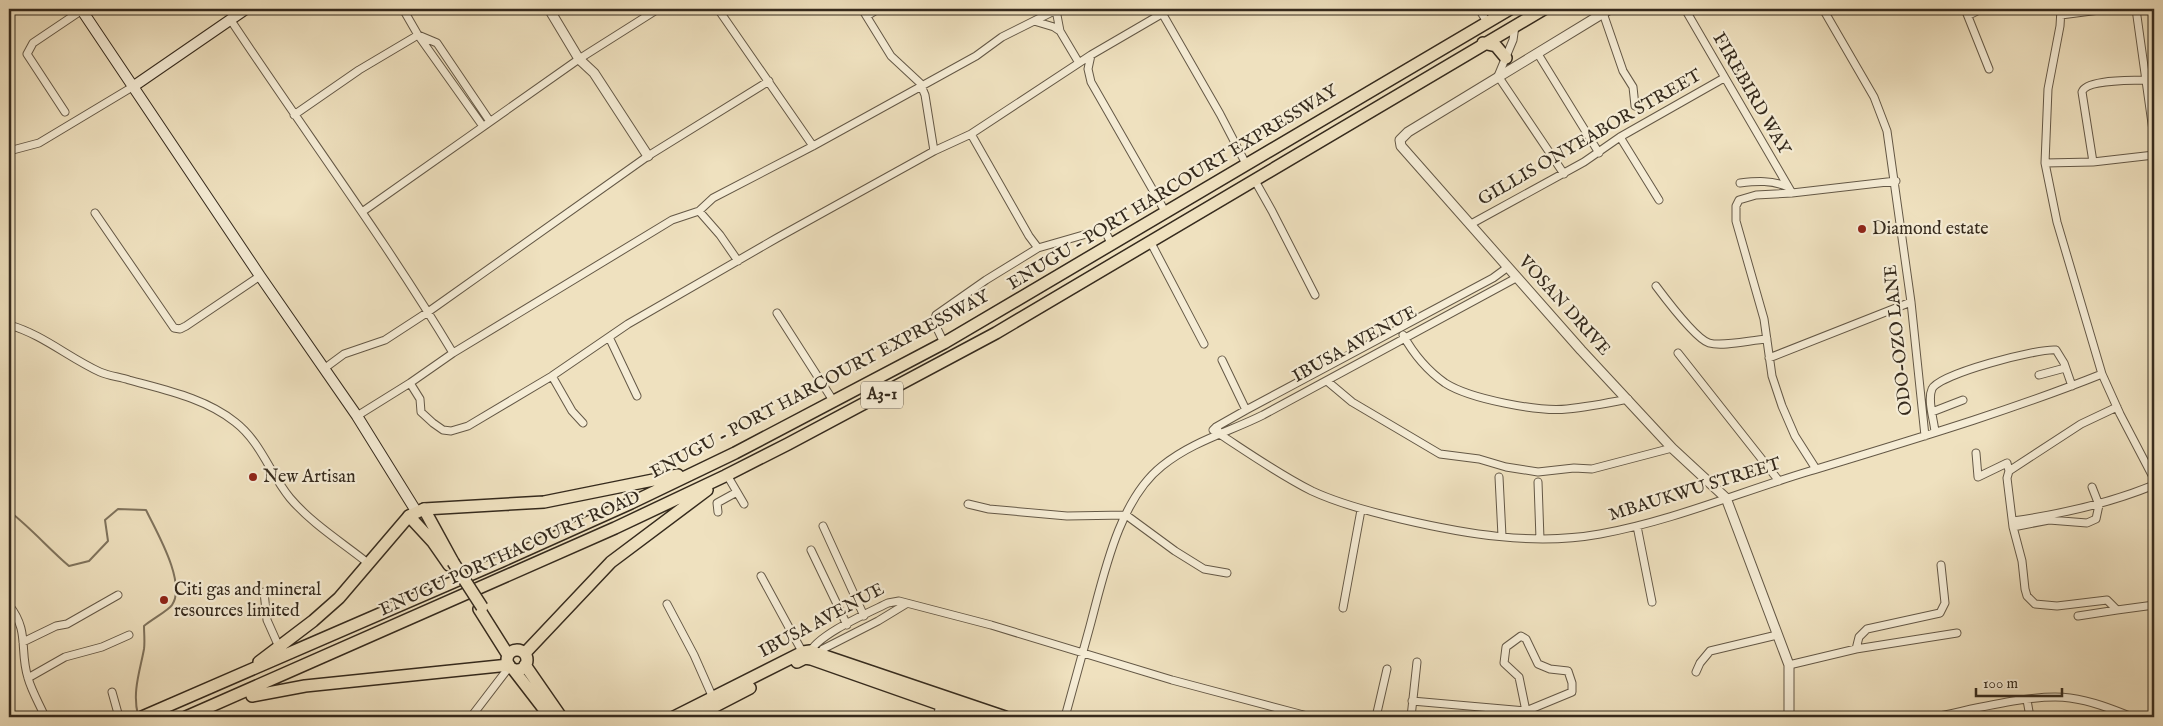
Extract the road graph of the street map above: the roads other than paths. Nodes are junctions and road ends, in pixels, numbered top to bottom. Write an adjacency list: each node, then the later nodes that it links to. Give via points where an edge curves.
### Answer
1 (246, 9): 24 (main road)
2 (403, 9): 29 (street)
3 (549, 9): 33 (street)
4 (658, 9): 33 (street)
5 (718, 9): 40 (street)
6 (862, 9): 23 (street)
7 (878, 9): 23 (street)
8 (1057, 9): 25 (street); 28 (street)
9 (1170, 9): 22 (street)
10 (1479, 9): 26 (street)
11 (1510, 9): 26 (main road, ENUGU - PORT HARCOURT EXPRESSWAY / A3-1)
12 (1684, 9): 38 (street, FIREBIRD WAY)
13 (1823, 9): 62 (street, ODO-OZO LANE, via 1883,117)
14 (1981, 9): 20 (street)
15 (2103, 9): 21 (street)
16 (2136, 9): 39 (street)
17 (82, 10): 41 (main road); 44 (street, via 33,43 27,54)
18 (1540, 10): 27 (main road, ENUGU PORTHACOURT ROAD / A3-1)
19 (1607, 11): 31 (street, VOSAN DRIVE); 43 (street)
20 (1967, 12): 36 (street)
21 (2061, 12): 58 (street, via 2048,89)
22 (1162, 14): 32 (street); 59 (street)
23 (867, 16): 42 (street, via 892,56)
24 (230, 19): 41 (main road); 45 (street)
25 (1034, 21): 28 (street); 42 (street)
26 (1487, 22): 59 (main road, ENUGU - PORT HARCOURT EXPRESSWAY / A3-1)
27 (1515, 26): 30 (main road, ENUGU PORTHACOURT ROAD / A3-1); 34 (street)
28 (1060, 31): 35 (street)
29 (418, 35): 45 (street, via 359,70); 46 (street, via 437,43); 47 (street)
30 (1483, 44): 34 (main road, via 1496,46); 61 (main road, ENUGU PORTHACOURT ROAD / A3-1)
31 (1538, 54): 37 (street, VOSAN DRIVE); 54 (street)
32 (1091, 55): 35 (street); 68 (street, via 1088,69 1091,82)
33 (579, 58): 46 (street); 56 (street, via 594,73)
34 (1506, 58): 37 (street)
35 (1079, 63): 48 (street)
36 (1988, 69)
37 (1498, 76): 60 (street); 70 (street, VOSAN DRIVE, via 1400,140 1404,151)
38 (1724, 78): 49 (street, GILLIS ONYEABOR STREET); 64 (street, FIREBIRD WAY)
39 (2145, 80): 50 (street); 57 (street, via 2087,85 2084,88)
40 (769, 81): 51 (street); 56 (street)
41 (134, 86): 52 (street, via 39,143); 76 (main road)
42 (921, 87): 51 (street); 53 (street, via 929,111)
43 (1635, 106)
44 (65, 112)
45 (294, 115): 67 (street)
46 (489, 120): 47 (street)
47 (482, 125): 67 (street)
48 (971, 134): 53 (street); 73 (street)
49 (1620, 137): 54 (street, GILLIS ONYEABOR STREET); 65 (street)
50 (2154, 138)
51 (813, 146): 66 (street, via 714,198)
52 (9, 151)
53 (934, 151): 74 (street)
54 (1599, 153): 60 (street, GILLIS ONYEABOR STREET)
55 (2154, 155): 57 (street)
56 (648, 156): 81 (street)
57 (2093, 162): 58 (street)
58 (2045, 163): 96 (street, via 2056,222)
59 (1246, 164): 68 (main road, ENUGU - PORT HARCOURT EXPRESSWAY / A3-1)
60 (1564, 174): 70 (street, GILLIS ONYEABOR STREET)
61 (1254, 179): 71 (main road, ENUGU PORTHACOURT ROAD / A3-1); 79 (street)
62 (1896, 181): 64 (street); 80 (street, ODO-OZO LANE)
63 (1740, 183): 64 (street, via 1776,182)
64 (1790, 190): 87 (street, via 1744,197 1736,206 1736,221)
65 (1659, 200)
66 (699, 211): 74 (street); 90 (street, via 672,220)
67 (362, 212): 81 (street)
68 (1166, 213): 72 (main road, ENUGU - PORT HARCOURT EXPRESSWAY / A3-1)
69 (96, 214): 76 (street, via 174,328 180,330)
70 (1472, 224): 75 (street, VOSAN DRIVE)
71 (1150, 241): 89 (street); 121 (main road, ENUGU PORTHACOURT ROAD / A3-1, via 928,371)
72 (1112, 245): 73 (street, via 1104,229); 88 (main road, ENUGU - PORT HARCOURT EXPRESSWAY / A3-1)
73 (1038, 248): 88 (street, via 936,315 934,322)
74 (738, 261): 85 (street)
75 (1508, 267): 77 (street, VOSAN DRIVE); 84 (street, IBUSA AVENUE)
76 (260, 276): 94 (main road)
77 (1516, 278): 86 (street, IBUSA AVENUE); 103 (street, VOSAN DRIVE)
78 (1656, 286): 87 (street, via 1707,343)
79 (1315, 295)
80 (1911, 302): 92 (street); 114 (street, ODO-OZO LANE)
81 (428, 312): 90 (street); 94 (street, via 385,340 344,354)
82 (778, 314): 105 (street)
83 (9, 325): 144 (street, via 25,330 101,372 199,400 230,419 246,432 291,499)
84 (1399, 328): 86 (street); 107 (street, IBUSA AVENUE)
85 (609, 337): 98 (street); 102 (street)
86 (1404, 338): 99 (street, IBUSA AVENUE); 103 (street, via 1431,371 1445,383 1465,392 1530,408 1555,410)
87 (1767, 339): 92 (street)
88 (944, 343): 105 (main road, ENUGU - PORT HARCOURT EXPRESSWAY / A3-1)
89 (1204, 344)
90 (452, 353): 100 (street)
91 (1678, 353): 124 (street)
92 (1769, 358): 118 (street, via 1785,414)
93 (1222, 360): 107 (street)
94 (325, 368): 109 (main road)
95 (2065, 368): 97 (street); 101 (street); 108 (street, via 2058,353 2052,350 1980,366 1936,383 1930,396)
96 (2102, 374): 101 (street, MBAUKWU STREET); 106 (street)
97 (2039, 375)
98 (552, 376): 100 (street, via 468,426 451,431 438,427 423,415 420,399); 110 (street, via 572,412)
99 (1327, 381): 113 (street, IBUSA AVENUE); 116 (street, via 1352,402 1440,454 1479,459 1506,468 1538,472 1592,469)
100 (410, 383): 109 (street)
101 (2072, 386): 112 (street, MBAUKWU STREET)
102 (637, 396)
103 (1628, 399): 116 (street, VOSAN DRIVE)
104 (1963, 400): 108 (street)
105 (834, 402): 119 (main road, ENUGU - PORT HARCOURT EXPRESSWAY / A3-1)
106 (2117, 407): 120 (street, via 2080,424); 123 (street)
107 (1246, 410): 111 (street, IBUSA AVENUE)
108 (1932, 412): 112 (street)
109 (357, 416): 134 (main road)
110 (584, 423)
111 (1216, 427): 113 (street); 115 (street, IBUSA AVENUE)
112 (1936, 432): 114 (street, MBAUKWU STREET)
113 (1220, 435): 115 (street, IBUSA AVENUE); 133 (street, MBAUKWU STREET, via 1313,491)
114 (1925, 436): 118 (street, MBAUKWU STREET)
115 (1209, 437): 136 (street, IBUSA AVENUE, via 1188,448 1151,476)
116 (1672, 448): 129 (street, VOSAN DRIVE)
117 (1976, 452): 120 (street, via 1978,477 2007,463)
118 (1816, 469): 124 (street, MBAUKWU STREET)
119 (700, 471): 134 (main road, via 544,502); 172 (main road, ENUGU - PORT HARCOURT EXPRESSWAY / A3-1)
120 (2009, 471): 137 (street, via 2007,478)
121 (726, 476): 128 (street); 168 (main road, via 611,562); 179 (main road, ENUGU PORTHACOURT ROAD / A3-1)
122 (1500, 478): 140 (street)
123 (2154, 479)
124 (1779, 480): 129 (street, MBAUKWU STREET)
125 (1538, 482): 141 (street)
126 (2154, 484): 132 (street)
127 (2092, 487): 132 (street)
128 (737, 492): 130 (street); 135 (street, via 717,503)
129 (1726, 498): 139 (street, MBAUKWU STREET); 162 (street, VOSAN DRIVE)
130 (744, 504)
131 (968, 504): 136 (street, via 1067,516)
132 (2099, 505): 137 (street); 137 (street, via 2097,517 2087,523 2049,520)
133 (1361, 510): 140 (street, MBAUKWU STREET, via 1422,524); 155 (street)
134 (416, 512): 143 (main road); 143 (main road, via 433,542); 144 (main road)
135 (718, 512)
136 (1126, 514): 146 (street, via 1204,569); 166 (street, IBUSA AVENUE, via 1106,565)
137 (2013, 524): 156 (street, via 2030,601 2049,606 2107,600)
138 (823, 526): 157 (street)
139 (1638, 526): 141 (street, MBAUKWU STREET, via 1593,535); 150 (street)
140 (1502, 536): 141 (street, MBAUKWU STREET)
141 (1540, 538)
142 (811, 550): 159 (street)
143 (451, 563): 168 (main road, bridge)
144 (369, 564): 164 (main road, via 339,598)
145 (1941, 565): 165 (street, via 1944,603 1940,612 1867,629 1859,637)
146 (1227, 573)
147 (761, 576): 167 (street)
148 (264, 592): 164 (street, via 267,620)
149 (118, 595): 163 (street, via 67,624)
150 (1652, 602)
151 (666, 604): 176 (street)
152 (906, 604): 157 (street, IBUSA AVENUE, via 894,601); 166 (street, IBUSA AVENUE, via 991,625); 167 (street, IBUSA AVENUE)
153 (9, 605): 163 (street, via 22,629)
154 (2154, 605): 156 (street)
155 (1343, 608)
156 (2116, 610): 158 (street)
157 (864, 616): 159 (street, IBUSA AVENUE)
158 (2078, 616)
159 (847, 625): 167 (street, IBUSA AVENUE, via 818,642)
160 (1956, 633): 165 (street)
161 (129, 634): 174 (street, via 102,648 66,657)
162 (1777, 635): 170 (street, VOSAN DRIVE); 173 (street, via 1710,651)
163 (23, 642): 174 (street)
164 (279, 647): 172 (main road)
165 (1856, 649): 170 (street)
166 (1082, 654): 196 (street, IBUSA AVENUE); 197 (street)
167 (810, 655): 176 (main road, IBUSA AVENUE); 180 (main road); 181 (main road); 192 (main road, IBUSA AVENUE)
168 (515, 661): 179 (main road, via 273,690); 188 (street); 189 (main road); 190 (main road)
169 (1417, 662): 178 (street)
170 (1789, 665): 183 (street, VOSAN DRIVE)
171 (1387, 670): 198 (street)
172 (247, 672): 186 (main road, ENUGU - PORT HARCOURT EXPRESSWAY / A3-1)
173 (1696, 672)
174 (28, 678): 184 (street)
175 (112, 692): 185 (street)
176 (713, 698): 191 (main road, IBUSA AVENUE)
177 (2027, 700): 200 (street); 201 (street); 202 (street, via 2069,698)
178 (1412, 701): 182 (street); 199 (street)
179 (223, 702): 187 (main road, ENUGU PORTHACOURT ROAD / A3-1)
180 (940, 705): 181 (main road); 193 (street)
181 (956, 706): 194 (main road); 195 (main road)
182 (1526, 711): 182 (street, via 1519,677 1504,663 1506,647 1521,636 1526,639 1538,664 1568,671 1572,683 1572,692)
183 (1786, 716)
184 (45, 717)
185 (119, 717)
186 (142, 717)
187 (186, 717)
188 (471, 717)
189 (550, 717)
190 (561, 717)
191 (674, 717)
192 (694, 717)
193 (938, 717)
194 (976, 717)
195 (1005, 717)
196 (1065, 717)
197 (1311, 717)
198 (1376, 717)
199 (1411, 717)
200 (1934, 717)
201 (2030, 717)
202 (2128, 717)

